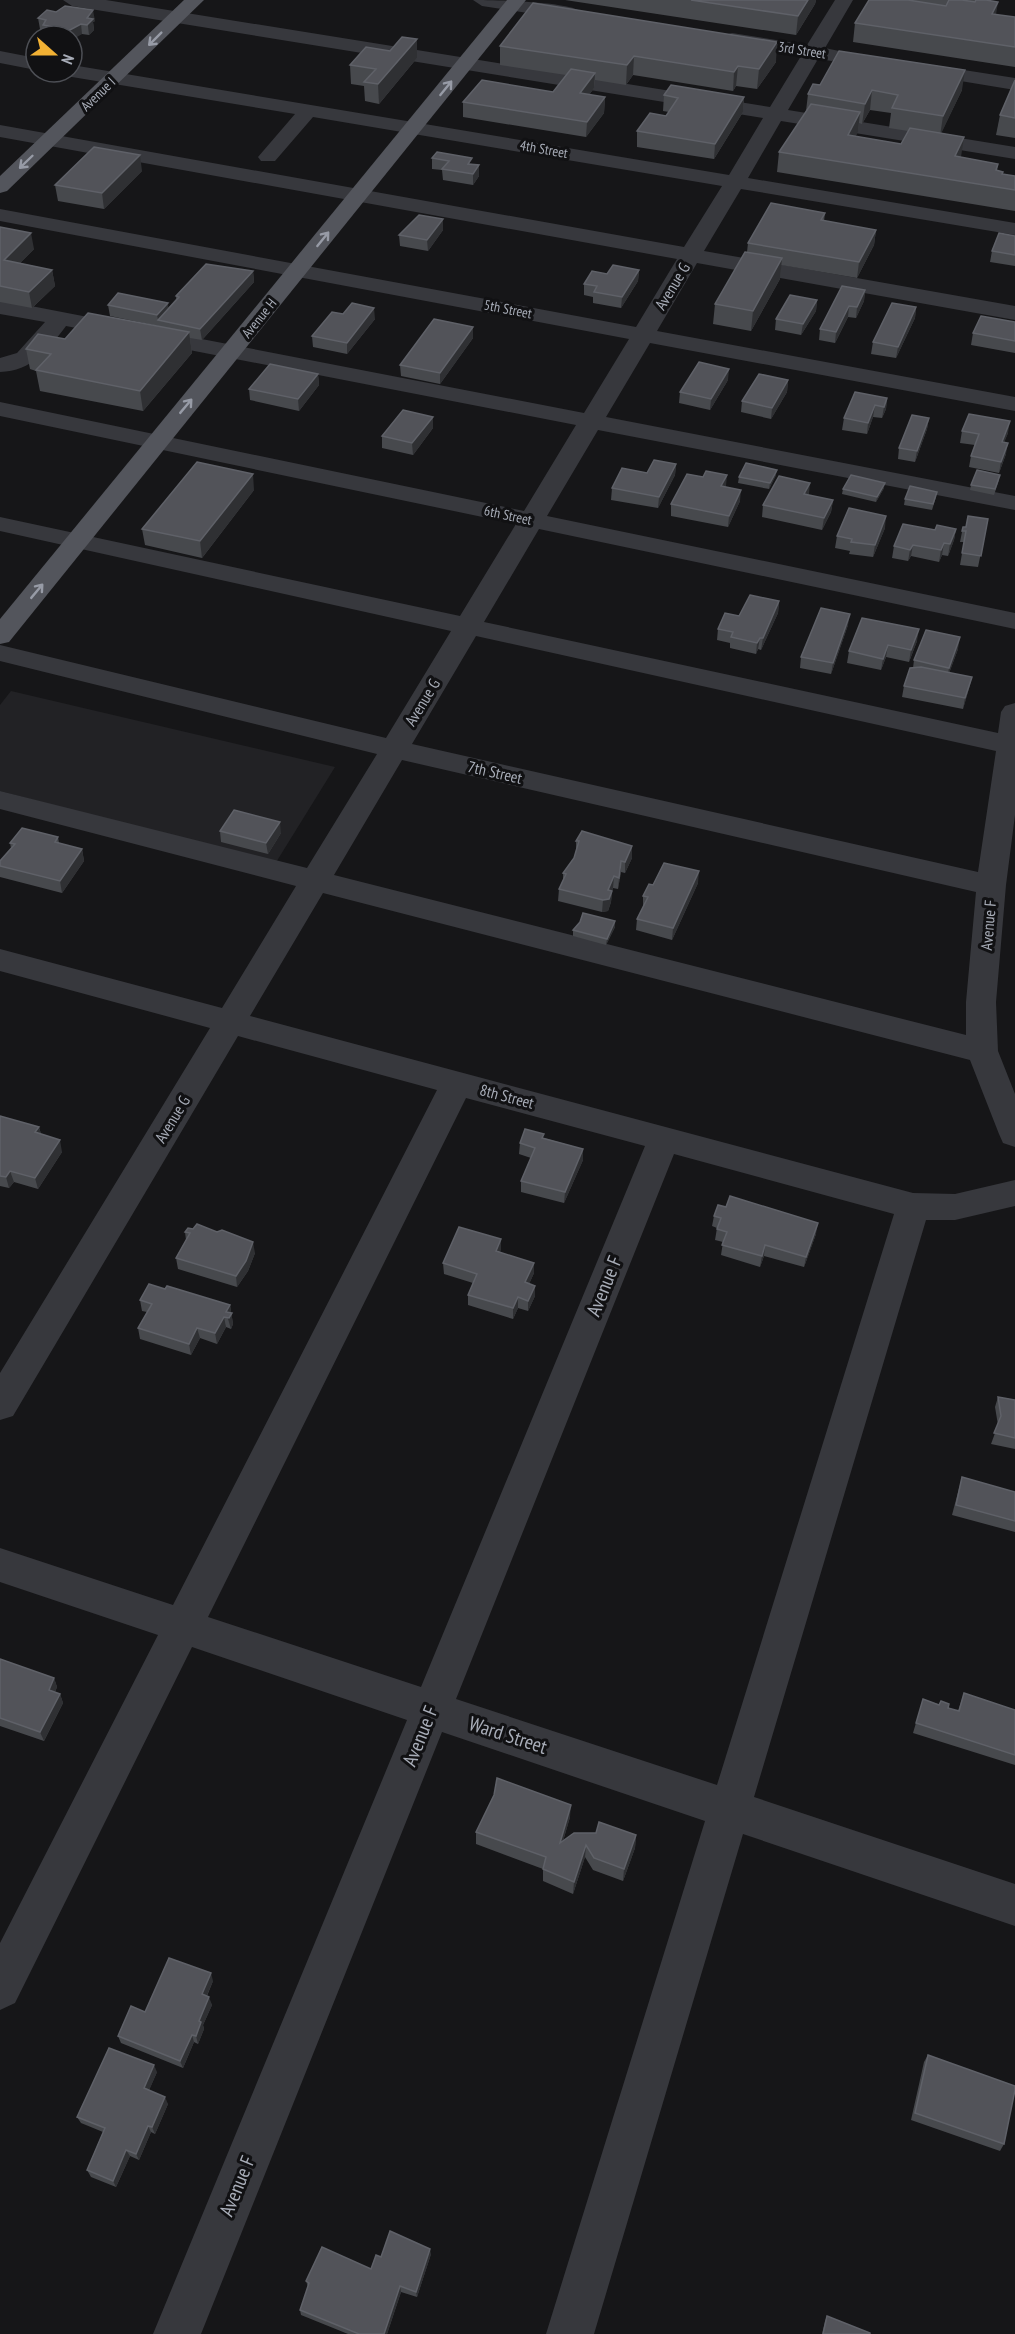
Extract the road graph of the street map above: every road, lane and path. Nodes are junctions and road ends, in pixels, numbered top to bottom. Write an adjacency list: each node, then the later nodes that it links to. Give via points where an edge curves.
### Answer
1 (72, 0): 6 (street)
2 (195, 0): 6 (main road, Avenue I)
3 (482, 0): 5 (street)
4 (844, 0): 9 (street, Avenue G)
5 (515, 2): 7 (street); 13 (main road, Avenue H)
6 (177, 17): 13 (street); 16 (main road, Avenue I, one-way to 16)
7 (594, 17)
8 (709, 36): 9 (street, 3rd Street)
9 (813, 52): 11 (street, 3rd Street); 19 (street, Avenue G)
10 (0, 57): 12 (street)
11 (847, 57)
12 (24, 62)
13 (465, 64): 19 (street); 20 (main road, Avenue H, one-way to 13)
14 (903, 66): 17 (street)
15 (84, 73): 16 (street, 4th Street)
16 (114, 79): 18 (street, 4th Street); 22 (main road, Avenue I)
17 (1015, 84)
18 (309, 110): 20 (street, 4th Street); 24 (street)
19 (776, 114): 23 (street); 25 (street, Avenue G)
20 (414, 127): 25 (street, 4th Street); 27 (main road, Avenue H)
21 (0, 131): 22 (street)
22 (50, 139): 26 (main road, Avenue I, one-way to 26); 27 (street)
23 (1015, 153)
24 (268, 157)
25 (735, 181): 29 (street, 4th Street); 30 (street, Avenue G)
26 (0, 188)
27 (358, 195): 30 (street); 31 (main road, Avenue H, one-way to 27)
28 (0, 215): 31 (street, 5th Street)
29 (1015, 229)
30 (690, 256): 33 (street); 35 (street, Avenue G)
31 (298, 269): 35 (street, 5th Street); 36 (main road, Avenue H)
32 (0, 307): 34 (street)
33 (1015, 313)
34 (61, 319): 36 (street); 37 (street, via 33,336 26,359)
35 (643, 334): 38 (street, 5th Street); 40 (street, Avenue G)
36 (231, 352): 40 (street); 41 (main road, Avenue H, one-way to 36)
37 (0, 364)
38 (1015, 404)
39 (3, 414): 41 (street, 6th Street)
40 (592, 420): 42 (street); 43 (street, Avenue G)
41 (157, 442): 43 (street, 6th Street); 45 (main road, Avenue H)
42 (1015, 503)
43 (532, 520): 46 (street, 6th Street); 47 (street, Avenue G)
44 (0, 524): 45 (street)
45 (78, 542): 47 (street); 48 (main road, Avenue H, one-way to 45)
46 (1015, 621)
47 (468, 626): 51 (street); 52 (street, Avenue G)
48 (0, 636)
49 (0, 653): 52 (street, 7th Street)
50 (1015, 712): 51 (street, Avenue F)
51 (1011, 745): 55 (street, Avenue F)
52 (394, 749): 54 (street, Avenue G); 55 (street, 7th Street)
53 (0, 800): 54 (street)
54 (314, 881): 57 (street, Avenue G); 58 (street)
55 (991, 885): 58 (street, Avenue F, via 981,1002)
56 (0, 960): 57 (street, 8th Street)
57 (230, 1022): 59 (street, 8th Street); 64 (street, Avenue G)
58 (982, 1052): 60 (street, Avenue F)
59 (456, 1083): 61 (street, 8th Street); 66 (street)
60 (1015, 1134)
61 (664, 1139): 63 (street, 8th Street); 67 (street, Avenue F)
62 (1015, 1193): 63 (street, 8th Street, via 955,1207)
63 (913, 1206): 68 (street)
64 (0, 1405)
65 (0, 1565): 66 (street, Ward Street)
66 (182, 1626): 67 (street, Ward Street); 70 (street)
67 (431, 1710): 68 (street, Ward Street); 71 (street, Avenue F)
68 (730, 1809): 69 (street, Ward Street); 72 (street)
69 (1015, 1905)
70 (0, 1988)
71 (177, 2334)
72 (570, 2334)

